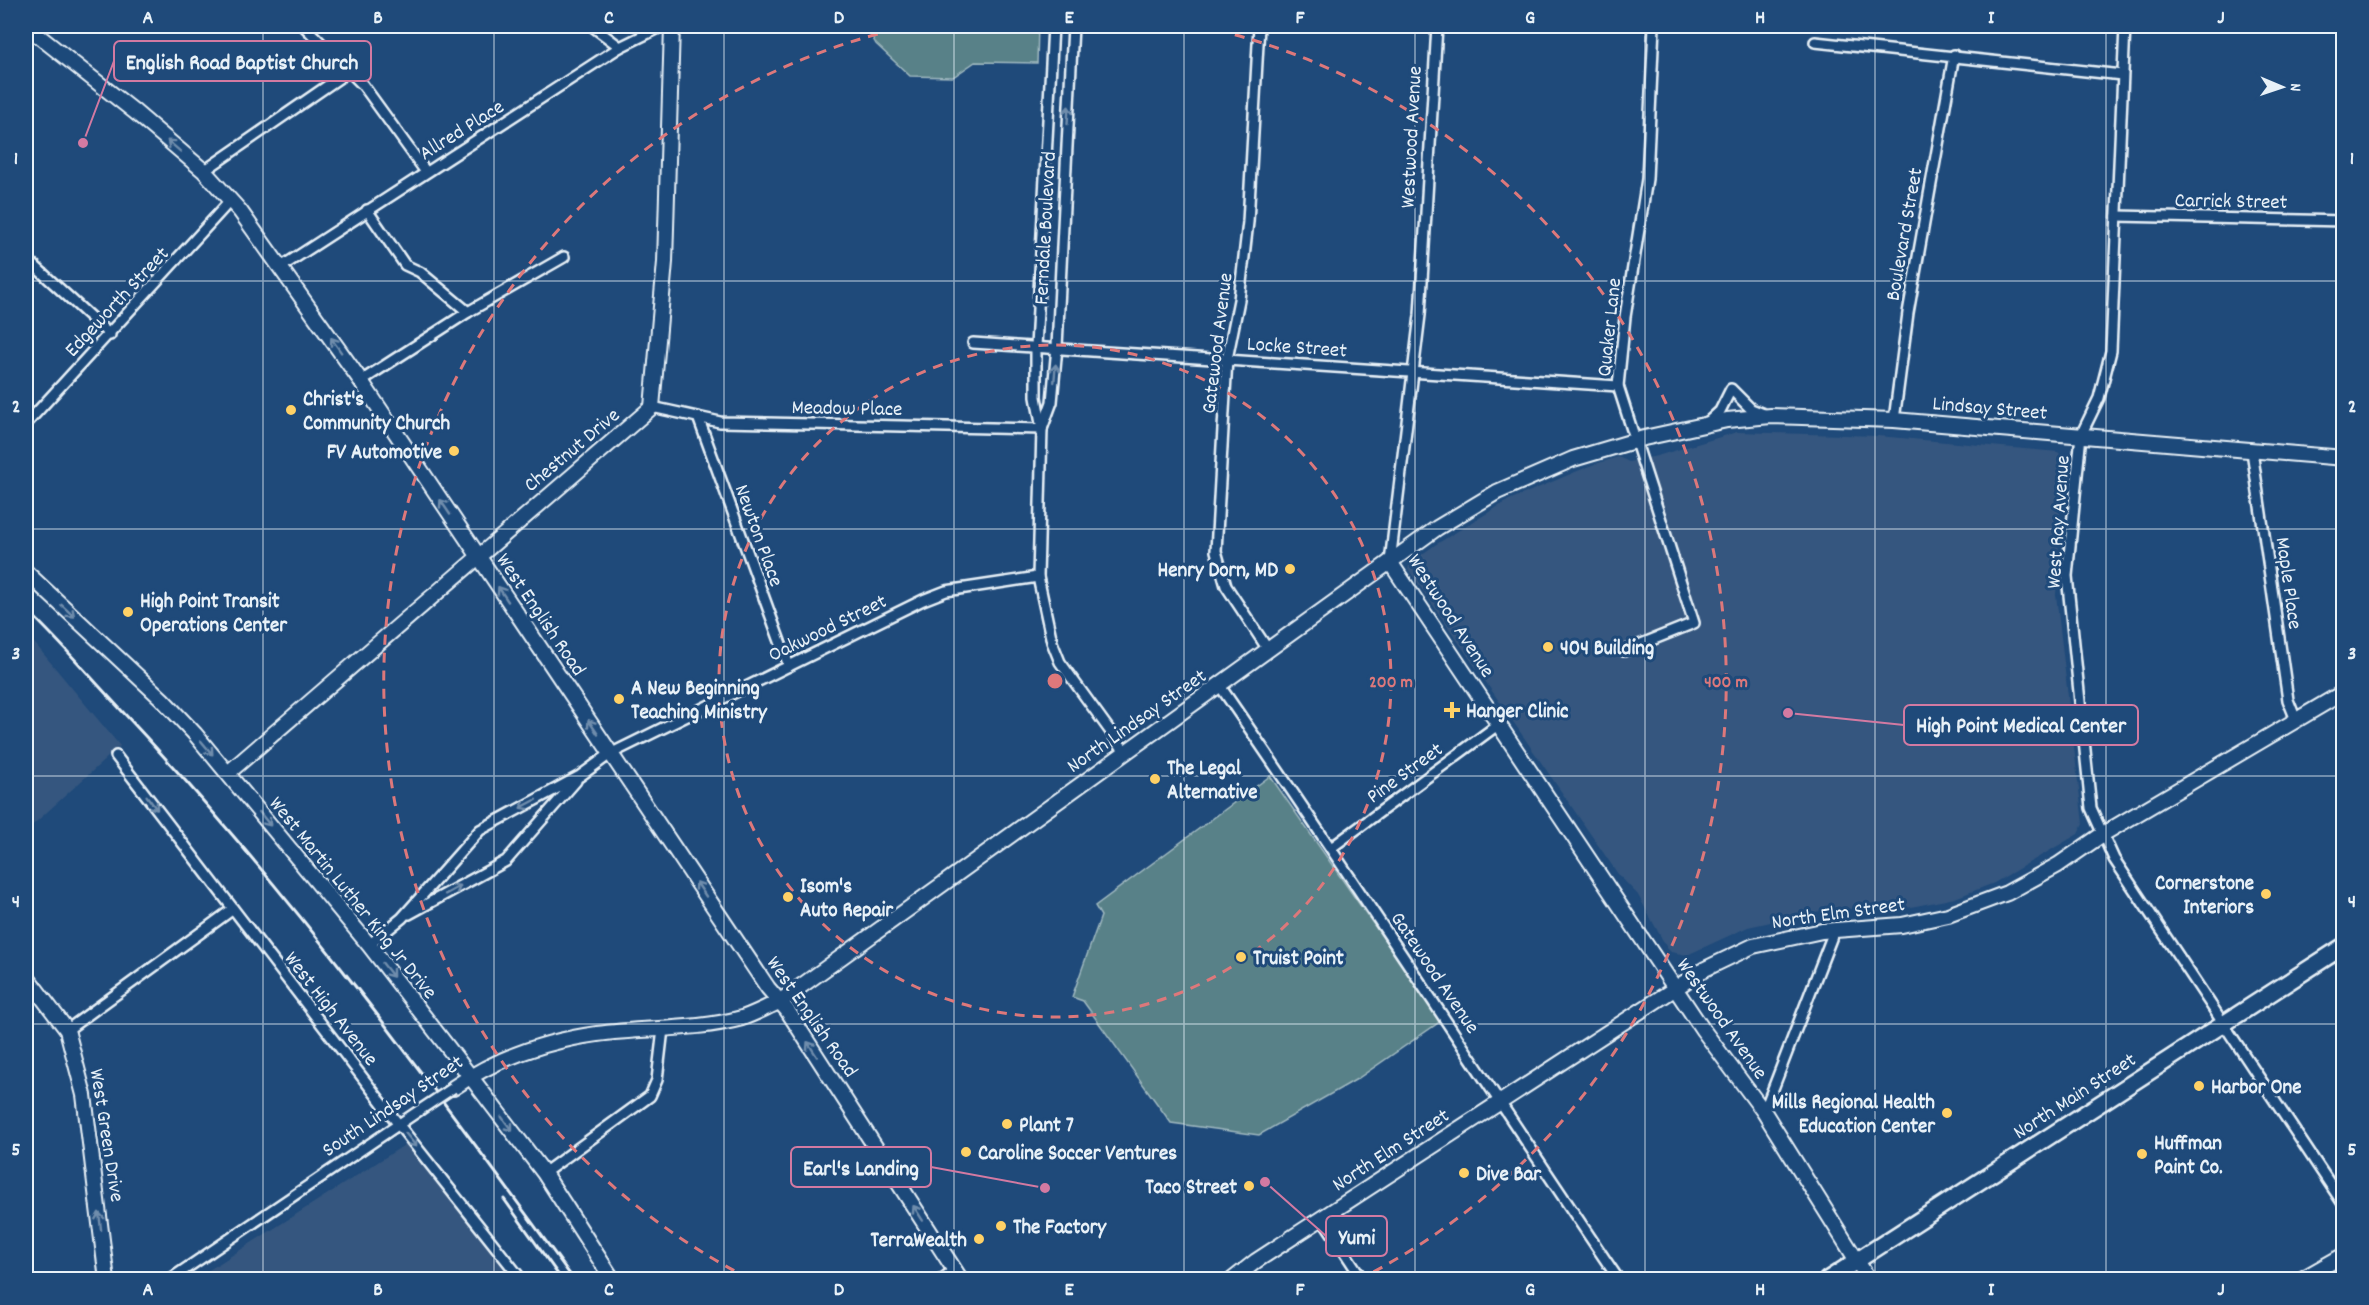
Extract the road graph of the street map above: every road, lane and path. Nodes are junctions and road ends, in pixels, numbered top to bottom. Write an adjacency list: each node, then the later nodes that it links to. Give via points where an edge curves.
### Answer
1 (26, 26): 17 (main road, West English Road, one-way to 1)
2 (304, 26): 15 (street)
3 (592, 26): 13 (street)
4 (663, 26): 13 (street, Allred Place)
5 (672, 26): 35 (main road, via 665,262)
6 (1053, 26): 29 (street, Ferndale Boulevard)
7 (1073, 26): 30 (street, Ferndale Boulevard, one-way to 7)
8 (1259, 26): 31 (street, Gatewood Avenue, via 1248,222)
9 (1437, 26): 32 (street, Westwood Avenue)
10 (1654, 26): 34 (street, Quaker Lane, via 1647,179)
11 (2125, 26): 16 (street, West Ray Avenue)
12 (1815, 42): 14 (street)
13 (620, 47): 18 (street, Allred Place)
14 (1954, 56): 16 (street); 38 (street, Boulevard Street, via 1908,313)
15 (350, 71): 17 (street); 18 (street)
16 (2122, 75): 21 (street, West Ray Avenue)
17 (204, 171): 19 (main road, West English Road)
18 (426, 172): 20 (street, Allred Place)
19 (231, 200): 25 (main road, West English Road); 27 (street, Edgeworth Street)
20 (367, 210): 25 (street, Allred Place); 26 (street, via 405,266 420,272)
21 (2117, 216): 22 (street, Carrick Street); 42 (street, West Ray Avenue, via 2111,351 2098,399)
22 (2343, 221)
23 (564, 257): 26 (street)
24 (26, 258): 27 (street)
25 (281, 267): 33 (main road, West English Road, one-way to 25)
26 (468, 312): 33 (street)
27 (110, 335): 39 (street, Edgeworth Street)
28 (973, 344): 29 (street, Locke Street)
29 (1036, 346): 30 (street, Locke Street); 41 (street, Ferndale Boulevard, via 1036,398)
30 (1057, 347): 31 (street, Locke Street); 41 (street, Ferndale Boulevard, one-way to 30, via 1052,402)
31 (1227, 359): 32 (street, Locke Street); 50 (street, Gatewood Avenue, via 1217,559 1226,586)
32 (1413, 373): 34 (street, Locke Street); 47 (street, Westwood Avenue)
33 (361, 381): 46 (main road, West English Road, one-way to 33)
34 (1618, 386): 43 (street, Quaker Lane)
35 (652, 407): 37 (street, Meadow Place); 46 (main road, Chestnut Drive)
36 (1771, 416): 38 (main road, Lindsay Street); 40 (main road, Lindsay Street); 40 (street, via 1751,409 1731,389 1713,420)
37 (698, 417): 41 (street, Meadow Place, via 720,422); 52 (street, Newton Place)
38 (1894, 420): 42 (main road, Lindsay Street)
39 (26, 424)
40 (1700, 426): 43 (main road, Lindsay Street)
41 (1042, 429): 49 (street, Ferndale Boulevard)
42 (2081, 435): 44 (main road, Lindsay Street); 62 (street, West Ray Avenue, via 2067,576 2091,808)
43 (1634, 441): 47 (main road, North Lindsay Street, via 1573,459 1497,492); 51 (street, Quaker Lane, via 1694,623)
44 (2252, 450): 45 (main road, Lindsay Street); 55 (street, Maple Place, via 2288,700)
45 (2343, 458)
46 (477, 555): 58 (main road, West English Road, one-way to 46); 60 (main road, Chestnut Drive)
47 (1390, 562): 50 (main road, North Lindsay Street); 56 (main road, Westwood Avenue)
48 (26, 572): 60 (main road, West Martin Luther King Jr Drive, one-way to 60, via 162,699)
49 (1038, 577): 52 (street, Oakwood Street, via 946,591); 57 (street, Ferndale Boulevard, via 1060,662)
50 (1269, 651): 53 (main road, North Lindsay Street)
51 (1624, 651)
52 (789, 666): 58 (street, Oakwood Street)
53 (1220, 686): 57 (main road, North Lindsay Street); 63 (street, Gatewood Avenue)
54 (2343, 692): 55 (main road, North Elm Street)
55 (2296, 720): 62 (main road, North Elm Street)
56 (1499, 724): 63 (street, Pine Street); 70 (main road, Westwood Avenue)
57 (1126, 753): 72 (main road, North Lindsay Street)
58 (610, 754): 61 (street, Oakwood Street); 72 (main road, West English Road, one-way to 58)
59 (116, 756): 64 (street, West High Avenue, one-way to 64)
60 (228, 773): 67 (main road, West Martin Luther King Jr Drive, one-way to 67)
61 (580, 777): 65 (street, Oakwood Street, one-way to 61, via 506,861); 65 (street, Oakwood Street, one-way to 65, via 480,830)
62 (2103, 834): 66 (main road, North Elm Street, via 2033,880 1973,907 1902,925); 73 (street, West Ray Avenue, via 2114,859)
63 (1331, 848): 78 (street, Gatewood Avenue)
64 (233, 909): 75 (street); 80 (street, West High Avenue)
65 (402, 918): 67 (street, Oakwood Street)
66 (1834, 931): 70 (main road, North Elm Street, via 1753,946); 79 (street)
67 (369, 945): 76 (main road, West Martin Luther King Jr Drive, one-way to 76)
68 (2343, 946): 73 (main road, North Main Street)
69 (26, 976): 71 (main road, West Green Drive)
70 (1675, 988): 78 (main road, North Elm Street); 79 (main road, Westwood Avenue)
71 (31, 992): 75 (main road, West Green Drive)
72 (779, 1002): 74 (main road, North Lindsay Street, via 743,1018 707,1026); 87 (main road, West English Road, one-way to 72)
73 (2221, 1024): 82 (street, West Ray Avenue); 85 (main road, North Main Street)
74 (663, 1029): 76 (main road, South Lindsay Street, via 612,1032 562,1041); 81 (street, via 657,1080 650,1096)
75 (67, 1030): 88 (main road, West Green Drive, one-way to 75, via 84,1095)
76 (470, 1076): 77 (main road, South Lindsay Street); 81 (main road, West Martin Luther King Jr Drive, one-way to 81)
77 (453, 1088): 80 (street, South Lindsay Street, bridge)
78 (1499, 1103): 83 (main road, North Elm Street); 95 (street, Gatewood Avenue)
79 (1764, 1113): 85 (main road, Westwood Avenue)
80 (399, 1125): 89 (street, South Lindsay Street); 90 (street, West High Avenue, one-way to 90)
81 (543, 1173): 91 (main road, West Martin Luther King Jr Drive)
82 (2343, 1205)
83 (1322, 1218): 93 (main road, North Elm Street); 94 (street)
84 (2343, 1255): 98 (main road)
85 (1856, 1260): 96 (main road, North Main Street); 97 (main road, Westwood Avenue)
86 (2343, 1272): 99 (main road)
87 (958, 1274): 92 (street)
88 (107, 1280)
89 (169, 1280)
90 (522, 1280)
91 (613, 1280)
92 (940, 1280)
93 (1232, 1280)
94 (1363, 1280)
95 (1618, 1280)
96 (1827, 1280)
97 (1869, 1280)
98 (2300, 1280)
99 (2333, 1280)

